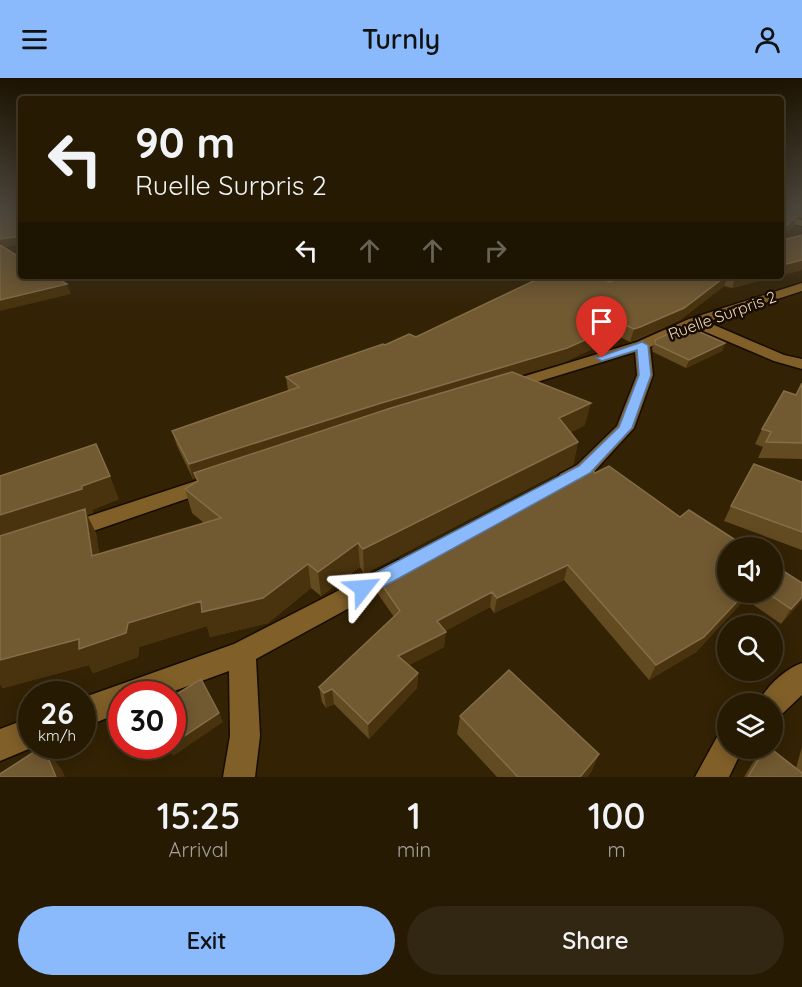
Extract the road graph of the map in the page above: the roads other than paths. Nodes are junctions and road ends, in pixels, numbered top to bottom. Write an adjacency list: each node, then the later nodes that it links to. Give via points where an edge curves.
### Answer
1 (802, 287): 2 (street, Ruelle Surpris 2)
2 (694, 322): 3 (street, Ruelle Surpris 2); 4 (street)
3 (642, 345): 5 (street, Ruelle Surpris 2); 7 (street, Ruelle Surpris 2, via 645,375 625,428 584,470)
4 (802, 364)
5 (495, 390)
6 (226, 478): 8 (street)
7 (553, 487)
8 (57, 536)
9 (418, 558): 10 (street)
10 (242, 652): 12 (street); 17 (street, via 245,736)
11 (802, 676): 13 (street)
12 (165, 681)
13 (783, 694)
14 (18, 738): 15 (street)
15 (0, 745)
16 (722, 759): 18 (street)
17 (239, 777)
18 (711, 777)

